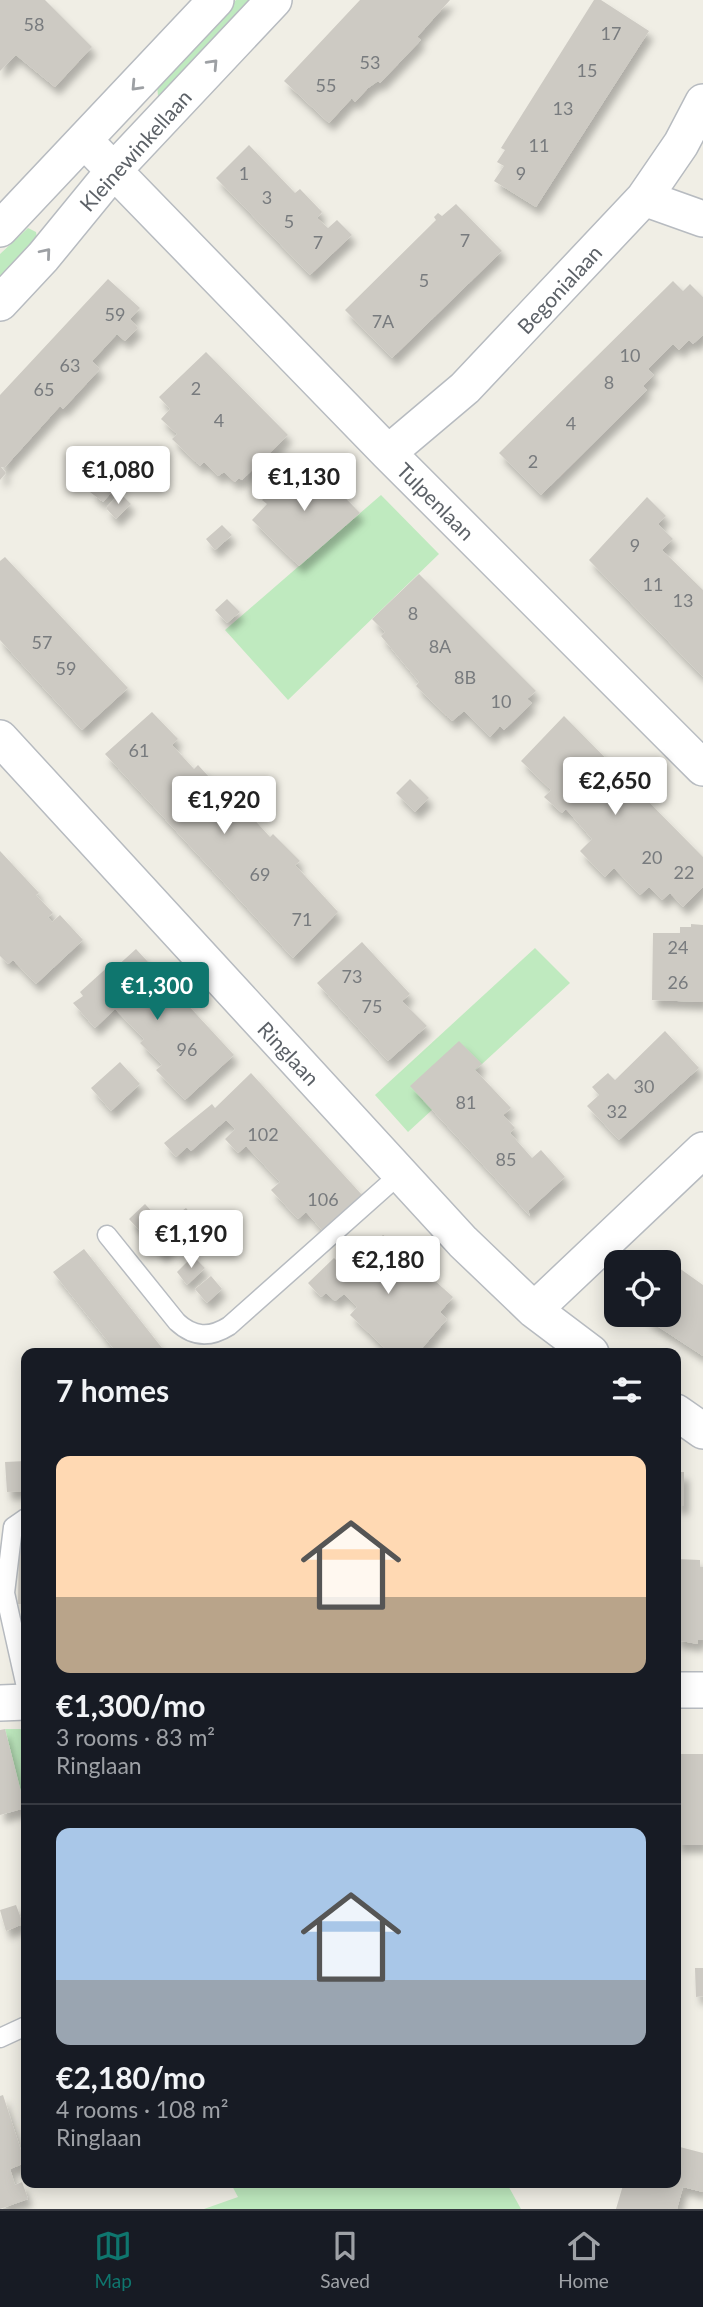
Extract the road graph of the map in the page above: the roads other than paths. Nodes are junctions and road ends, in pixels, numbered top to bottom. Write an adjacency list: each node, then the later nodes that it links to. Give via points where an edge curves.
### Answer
1 (216, 0): 4 (street, Kleinewinkellaan, one-way to 4)
2 (274, 0): 5 (street, Kleinewinkellaan, one-way to 2)
3 (703, 102): 6 (street, Begonialaan)
4 (85, 141): 5 (street, Tulpenlaan); 8 (street, Kleinewinkellaan)
5 (115, 169): 9 (street, Kleinewinkellaan, one-way to 5); 10 (street, Tulpenlaan)
6 (644, 198): 7 (street); 10 (street, Begonialaan, via 465,388)
7 (703, 219)
8 (0, 229)
9 (0, 303)
10 (388, 453): 12 (street, Tulpenlaan)
11 (0, 738): 14 (street, Ringlaan)
12 (703, 768)
13 (703, 1150): 16 (street)
14 (400, 1174): 15 (lane, via 229,1326 207,1335 185,1330 177,1322); 16 (street, Ringlaan)
15 (107, 1235)
16 (534, 1310): 17 (street, Ringlaan)
17 (584, 1348)
18 (681, 1416): 19 (street)
19 (703, 1431)
20 (21, 1521): 21 (lane, via 13,1527 5,1593)
21 (21, 1665)
22 (681, 1690): 23 (street)
23 (703, 1690)
24 (21, 1702): 25 (street)
25 (0, 1703)
26 (21, 2028): 27 (lane)
27 (0, 2038)

